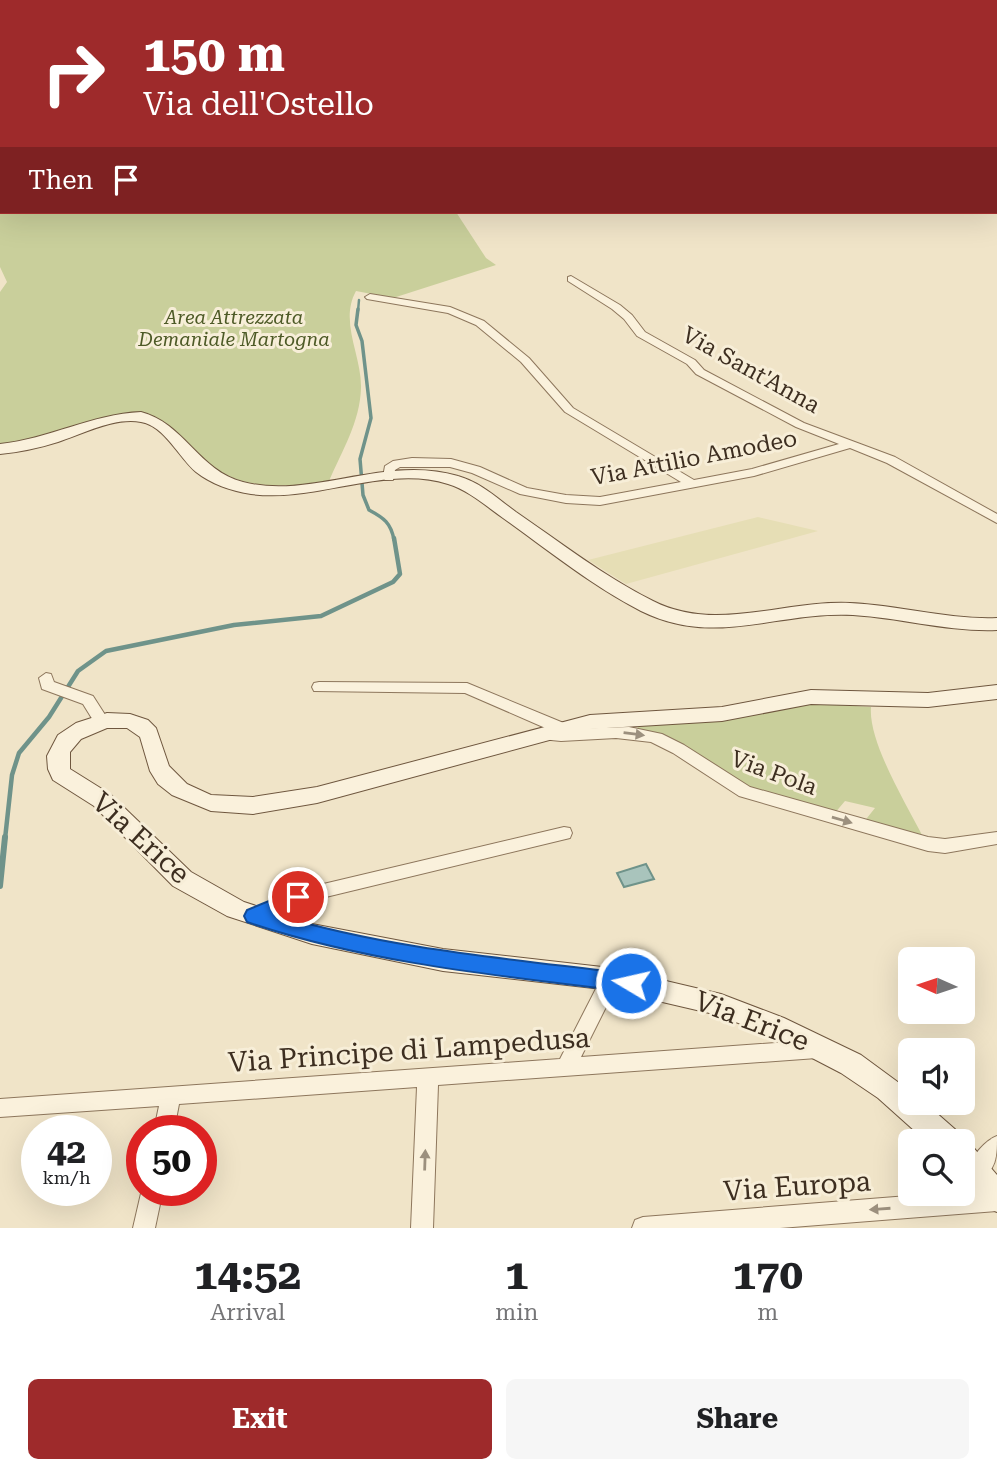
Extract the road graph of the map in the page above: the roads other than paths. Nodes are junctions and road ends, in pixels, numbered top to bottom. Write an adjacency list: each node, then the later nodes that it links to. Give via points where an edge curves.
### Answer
1 (414, 0): 2 (main road)
2 (423, 0)
3 (571, 279): 5 (street, Via Sant'Anna, via 617,307 641,334 691,362 700,372 800,425)
4 (370, 297): 9 (street, via 450,310 480,323 525,360 569,410)
5 (853, 444): 9 (street, Via Attilio Amodeo, via 754,472); 10 (street, Via Sant'Anna)
6 (0, 449): 8 (main road, via 30,446 107,422 142,418 158,424 201,467 232,484 274,490)
7 (389, 477): 8 (main road); 9 (street, Via Attilio Amodeo, via 389,469 397,464 451,463 524,491 584,501 619,500); 11 (main road, via 429,474 454,479 646,606 695,623 727,624 801,610 836,609 932,622)
8 (349, 482)
9 (691, 482)
10 (997, 519)
11 (997, 624)
12 (46, 678): 15 (street, via 47,685 88,701)
13 (319, 687): 16 (street, Via Pola, via 467,688)
14 (997, 692): 16 (main road, via 916,702 807,698 722,714 628,716)
15 (101, 722): 16 (main road, via 126,721 149,733 163,774 183,791 210,803 240,806 342,788); 19 (main road, Via Erice, via 80,729 63,744 57,759 61,774 102,800 182,879)
16 (552, 732): 18 (street, Via Pola, one-way to 18, via 638,733 666,741 745,792 928,844)
17 (564, 833): 19 (street, via 298,897)
18 (997, 838)
19 (254, 916): 20 (main road, Via Erice, via 312,934 443,960)
20 (611, 979): 21 (main road, Via Erice, via 721,1005); 22 (street)
21 (822, 1049): 22 (street, Via Principe di Lampedusa); 27 (main road, Via Erice, via 888,1089)
22 (565, 1068): 23 (street, Via Principe di Lampedusa)
23 (428, 1077): 24 (street, Via Principe di Lampedusa); 34 (street, one-way to 23)
24 (171, 1095): 25 (street, Via Principe di Lampedusa); 26 (street)
25 (0, 1108)
26 (167, 1115)
27 (933, 1129)
28 (997, 1146): 29 (street)
29 (975, 1160)
30 (975, 1170): 31 (main road)
31 (997, 1199): 35 (street, Via Europa, one-way to 35)
32 (149, 1206): 33 (street)
33 (144, 1228)
34 (422, 1228)
35 (643, 1228)

